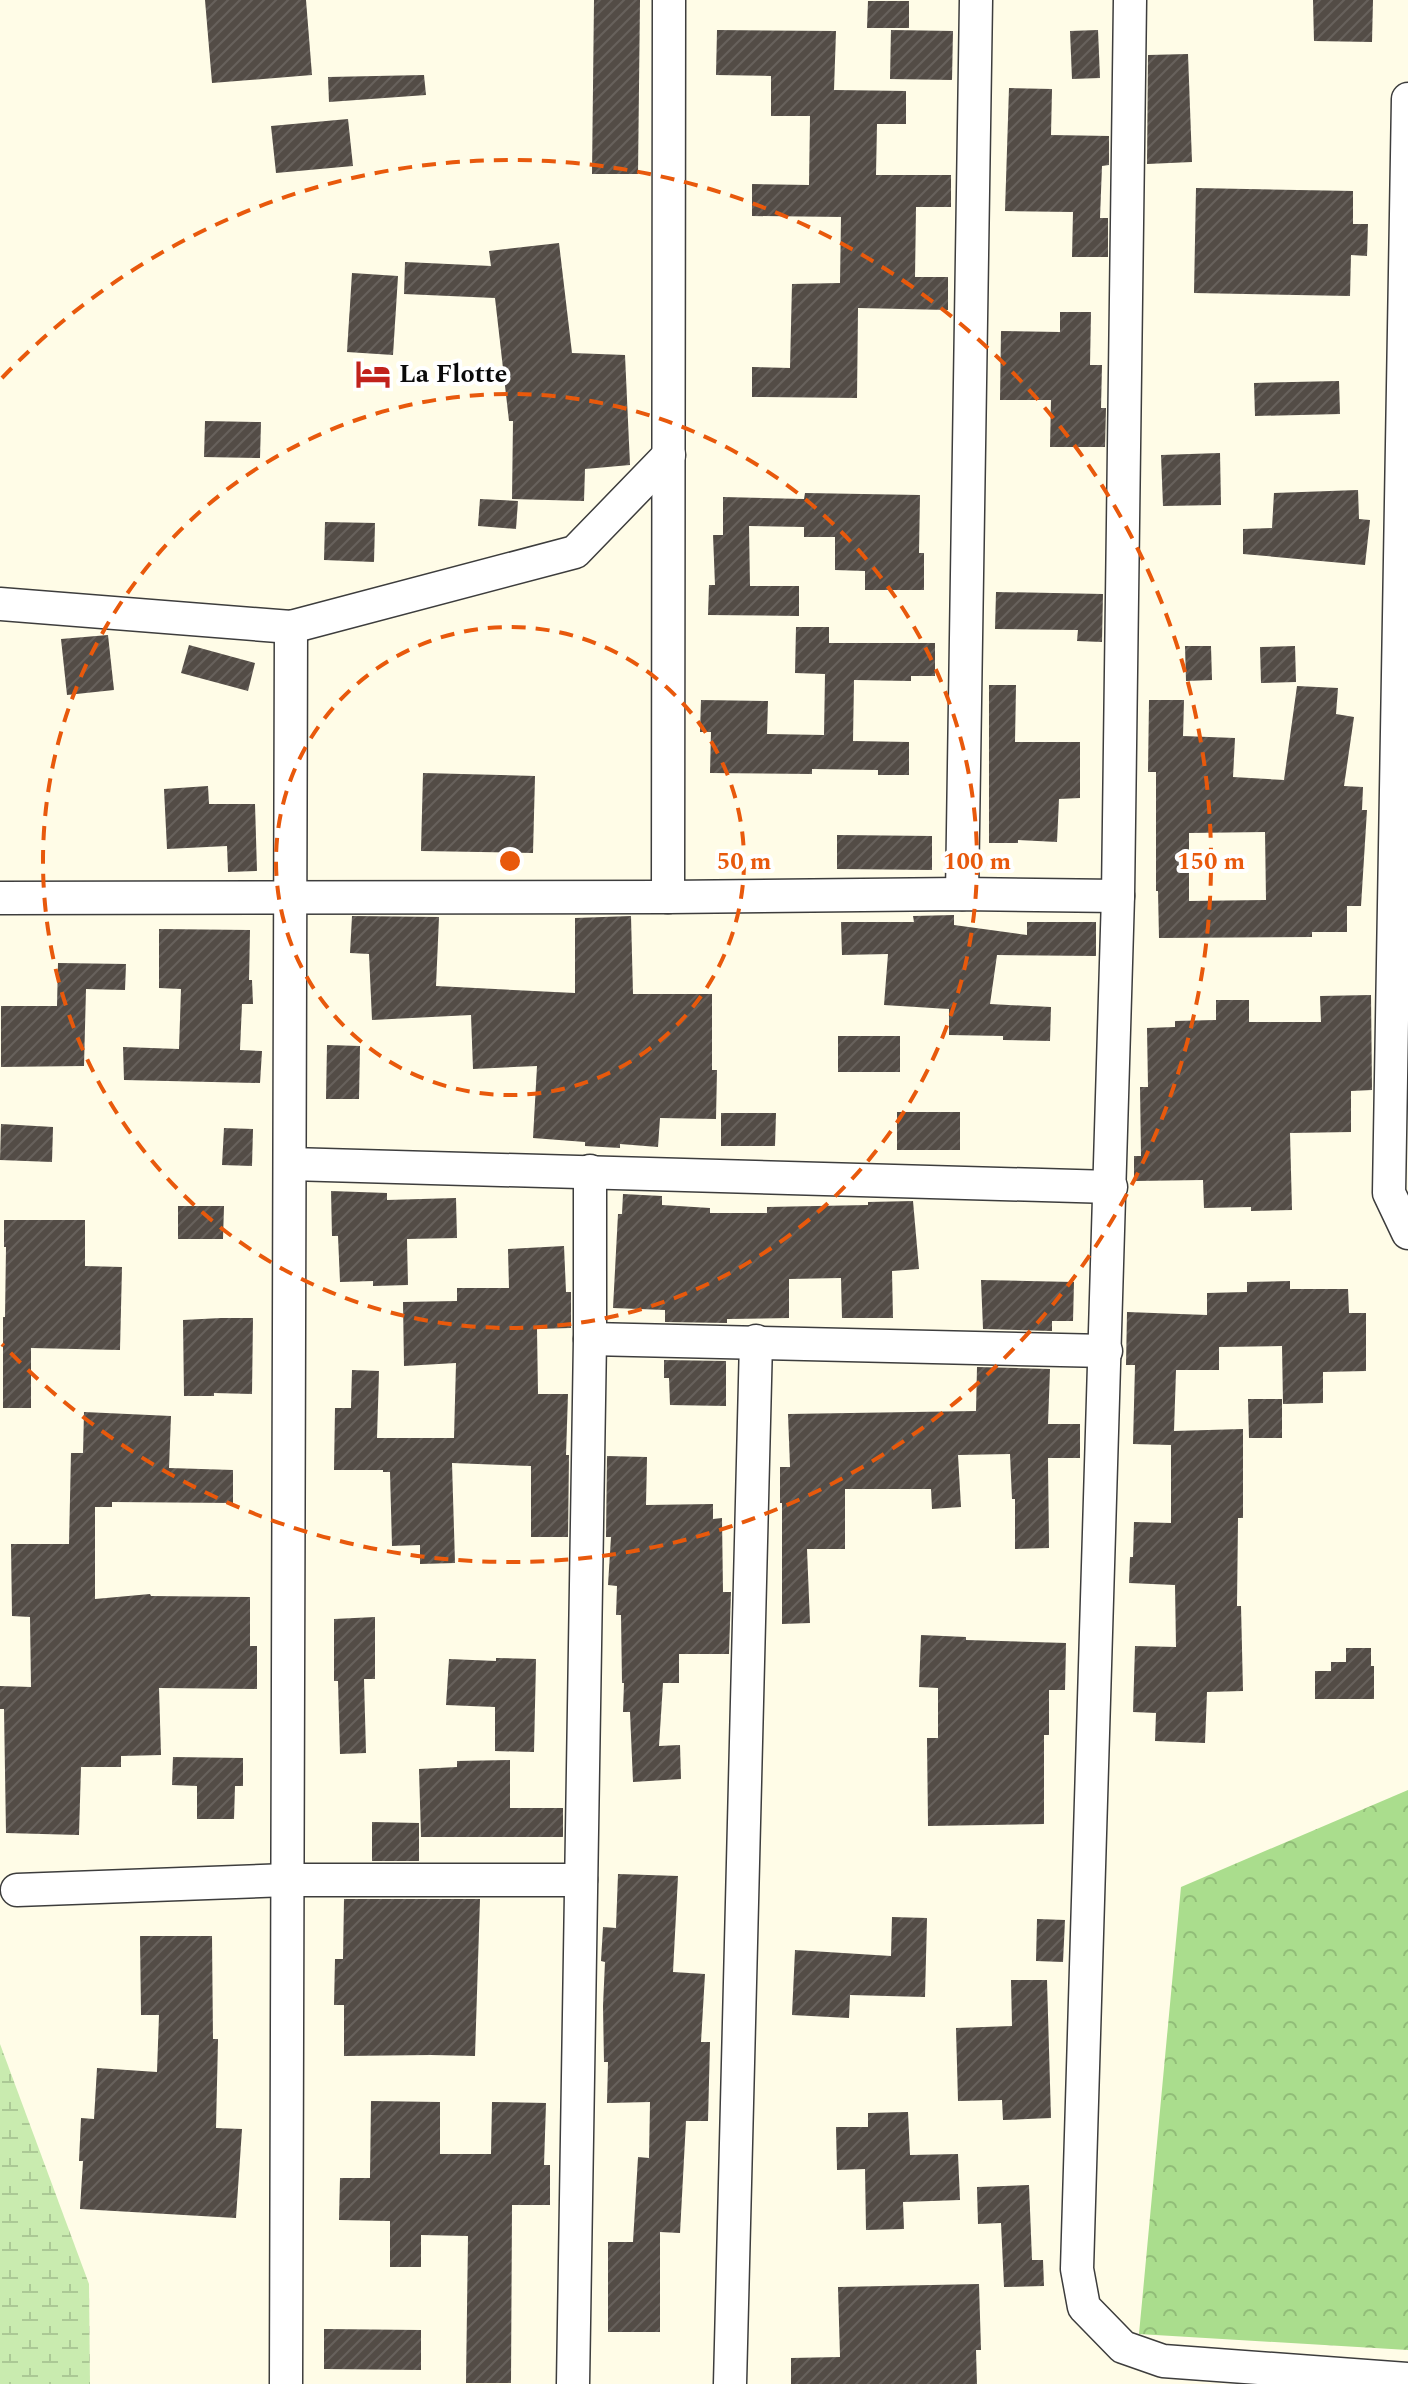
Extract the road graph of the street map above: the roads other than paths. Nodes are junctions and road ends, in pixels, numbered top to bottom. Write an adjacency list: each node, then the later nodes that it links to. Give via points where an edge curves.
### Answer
1 (669, 0): 5 (street)
2 (976, 0): 8 (street)
3 (1130, 0): 9 (street)
4 (1408, 99): 16 (street, via 1389,1193)
5 (669, 455): 7 (street, via 575,552); 10 (street)
6 (0, 604): 7 (street)
7 (291, 627): 12 (street)
8 (962, 894): 9 (street); 10 (street)
9 (1118, 896): 15 (street)
10 (668, 897): 12 (street)
11 (0, 898): 12 (street)
12 (290, 898): 13 (street)
13 (290, 1164): 14 (street); 20 (street)
14 (590, 1171): 15 (street); 17 (street)
15 (1111, 1187): 19 (street)
16 (1408, 1233)
17 (590, 1339): 18 (street); 21 (street)
18 (756, 1341): 19 (street); 26 (street)
19 (1106, 1351): 23 (street, via 1077,2269 1084,2307 1123,2347 1163,2361)
20 (287, 1880): 21 (street); 22 (street); 24 (street)
21 (581, 1880): 25 (street)
22 (17, 1890)
23 (1408, 2379)
24 (286, 2384)
25 (573, 2384)
26 (730, 2384)

